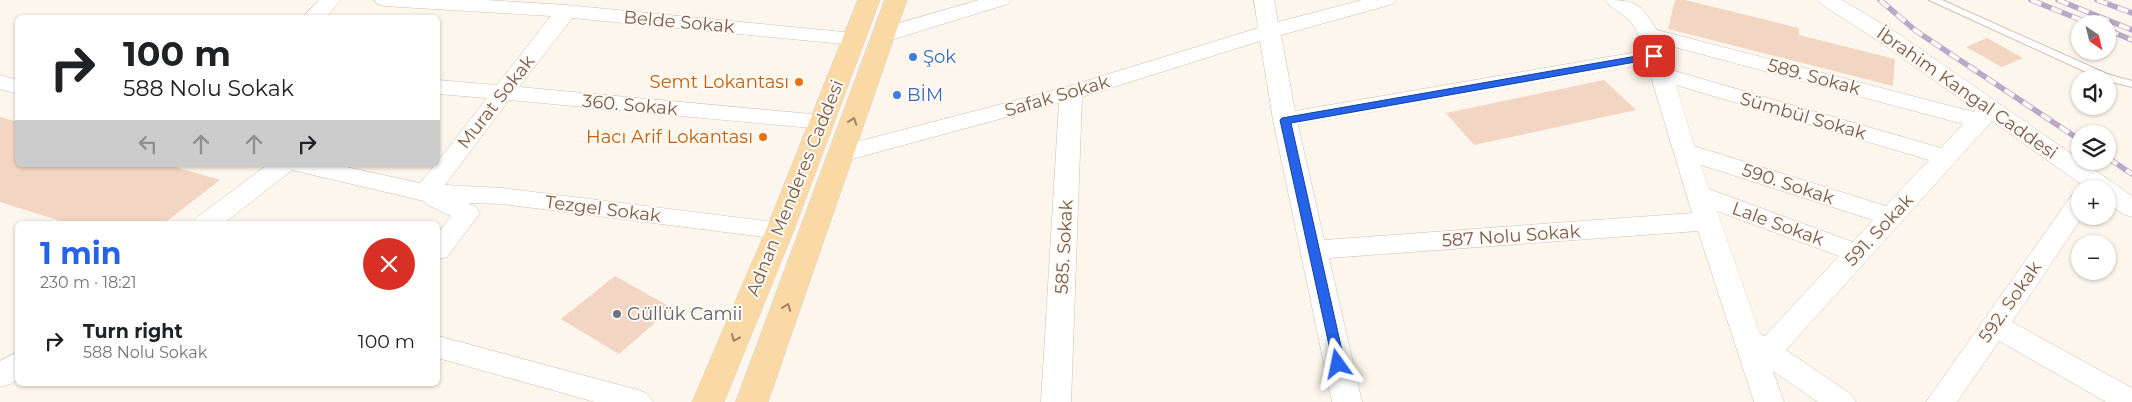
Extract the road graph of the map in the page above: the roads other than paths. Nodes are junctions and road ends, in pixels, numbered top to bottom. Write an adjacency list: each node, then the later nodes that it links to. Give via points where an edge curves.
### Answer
1 (331, 0): 12 (street)
2 (384, 0): 11 (street, Belde Sokak)
3 (869, 0): 15 (main road, Adnan Menderes Caddesi)
4 (896, 0): 14 (main road, Adnan Menderes Caddesi)
5 (1001, 0): 14 (street)
6 (1264, 0): 13 (street)
7 (1386, 0): 13 (street, Safak Sokak)
8 (1615, 0): 16 (street, via 1637,15)
9 (1828, 0): 23 (street, İbrahim Kangal Caddesi, via 1891,39)
10 (1934, 0): 18 (lane, via 2103,76)
11 (566, 11): 15 (street, Belde Sokak); 21 (street, Murat Sokak)
12 (315, 15)
13 (1270, 31): 22 (street, Safak Sokak); 24 (street)
14 (884, 35): 27 (main road, Adnan Menderes Caddesi, one-way to 14)
15 (854, 38): 25 (main road, Adnan Menderes Caddesi)
16 (1655, 54): 23 (street, 589. Sokak); 24 (street); 26 (street); 28 (street, Sümbül Sokak)
17 (0, 82): 19 (street)
18 (2132, 84)
19 (15, 86)
20 (440, 87): 21 (street, 360. Sokak)
21 (503, 93): 25 (street, 360. Sokak); 32 (street, Murat Sokak)
22 (1071, 93): 27 (street, Safak Sokak); 52 (street, 585. Sokak)
23 (1985, 114): 28 (street, 591. Sokak); 31 (street, İbrahim Kangal Caddesi)
24 (1285, 120): 42 (street)
25 (822, 122): 40 (main road, Adnan Menderes Caddesi)
26 (1684, 151): 33 (street); 36 (street, 590. Sokak)
27 (841, 154): 49 (main road, Adnan Menderes Caddesi, one-way to 27)
28 (1946, 157): 36 (street, 591. Sokak)
29 (281, 167): 37 (street)
30 (310, 167): 32 (street)
31 (2081, 180)
32 (426, 193): 40 (street, Tezgel Sokak, via 502,196); 41 (street, via 467,213)
33 (1700, 195): 38 (street); 43 (street, Lale Sokak)
34 (2116, 200): 35 (street, İbrahim Kangal Caddesi)
35 (2132, 208)
36 (1891, 217): 43 (street, 591. Sokak)
37 (209, 221)
38 (1708, 221): 42 (street, 587 Nolu Sokak); 45 (street)
39 (2071, 222): 44 (street, 592. Sokak)
40 (780, 230): 51 (main road, Adnan Menderes Caddesi, one-way to 51)
41 (440, 247)
42 (1314, 250): 53 (street)
43 (1857, 254): 45 (street, 591. Sokak)
44 (1994, 325): 56 (street, 592. Sokak); 57 (street)
45 (1758, 346): 54 (street); 55 (street)
46 (440, 348): 50 (street)
47 (15, 365): 48 (street)
48 (0, 376)
49 (754, 401)
50 (638, 402)
51 (708, 402)
52 (1056, 402)
53 (1347, 402)
54 (1769, 402)
55 (1841, 402)
56 (1941, 402)
57 (2132, 402)

